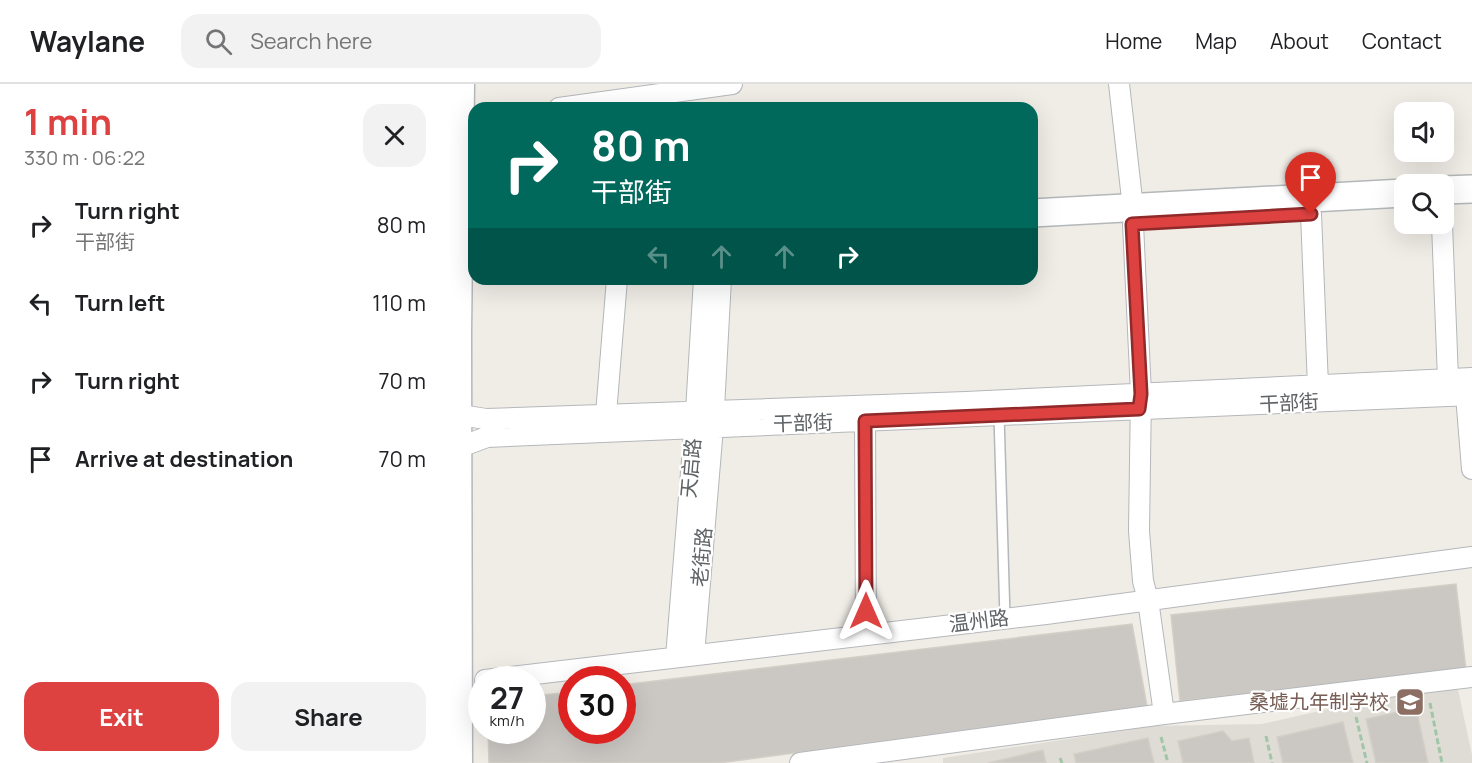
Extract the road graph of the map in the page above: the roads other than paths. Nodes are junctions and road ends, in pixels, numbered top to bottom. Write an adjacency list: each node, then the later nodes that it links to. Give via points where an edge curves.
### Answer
1 (462, 84): 5 (street)
2 (732, 84): 4 (street)
3 (1119, 84): 14 (street)
4 (602, 102)
5 (468, 122): 17 (street)
6 (1472, 189): 7 (main road)
7 (1454, 190)
8 (1394, 194): 14 (main road)
9 (1472, 205): 10 (main road)
10 (1454, 206)
11 (1394, 210): 13 (main road)
12 (1038, 213): 14 (main road)
13 (1311, 214): 14 (main road); 22 (street)
14 (1133, 216): 15 (main road); 24 (street)
15 (1038, 228)
16 (1442, 234): 21 (street)
17 (461, 252): 26 (street)
18 (617, 285): 25 (street)
19 (704, 285): 28 (street, 天启路)
20 (720, 285): 28 (street)
21 (1448, 379): 22 (street, 干部街); 23 (street, 干部街)
22 (1317, 386): 24 (street, 干部街)
23 (1470, 389): 24 (street, 干部街); 31 (street)
24 (1140, 401): 27 (street, 干部街); 28 (street, 干部街); 33 (street, via 1139,531)
25 (606, 414): 26 (street, 干部街, via 486,419); 28 (street, 干部街)
26 (460, 415): 30 (street)
27 (999, 415): 29 (street, 干部街); 34 (lane)
28 (704, 419): 29 (street, 干部街); 30 (street, 干部街, via 487,437); 36 (street, 天启路)
29 (865, 421): 35 (street)
30 (460, 447): 37 (street)
31 (1472, 469)
32 (1472, 557): 33 (street, 温州路)
33 (1148, 600): 34 (street, 温州路); 40 (street)
34 (1005, 618): 35 (street, 温州路)
35 (866, 634): 36 (street, 温州路)
36 (685, 656): 38 (street, 温州路)
37 (474, 666)
38 (546, 673)
39 (1472, 677): 40 (street)
40 (1164, 714): 42 (street)
41 (468, 719): 43 (street)
42 (854, 759): 44 (street)
43 (460, 763)
44 (800, 763)

